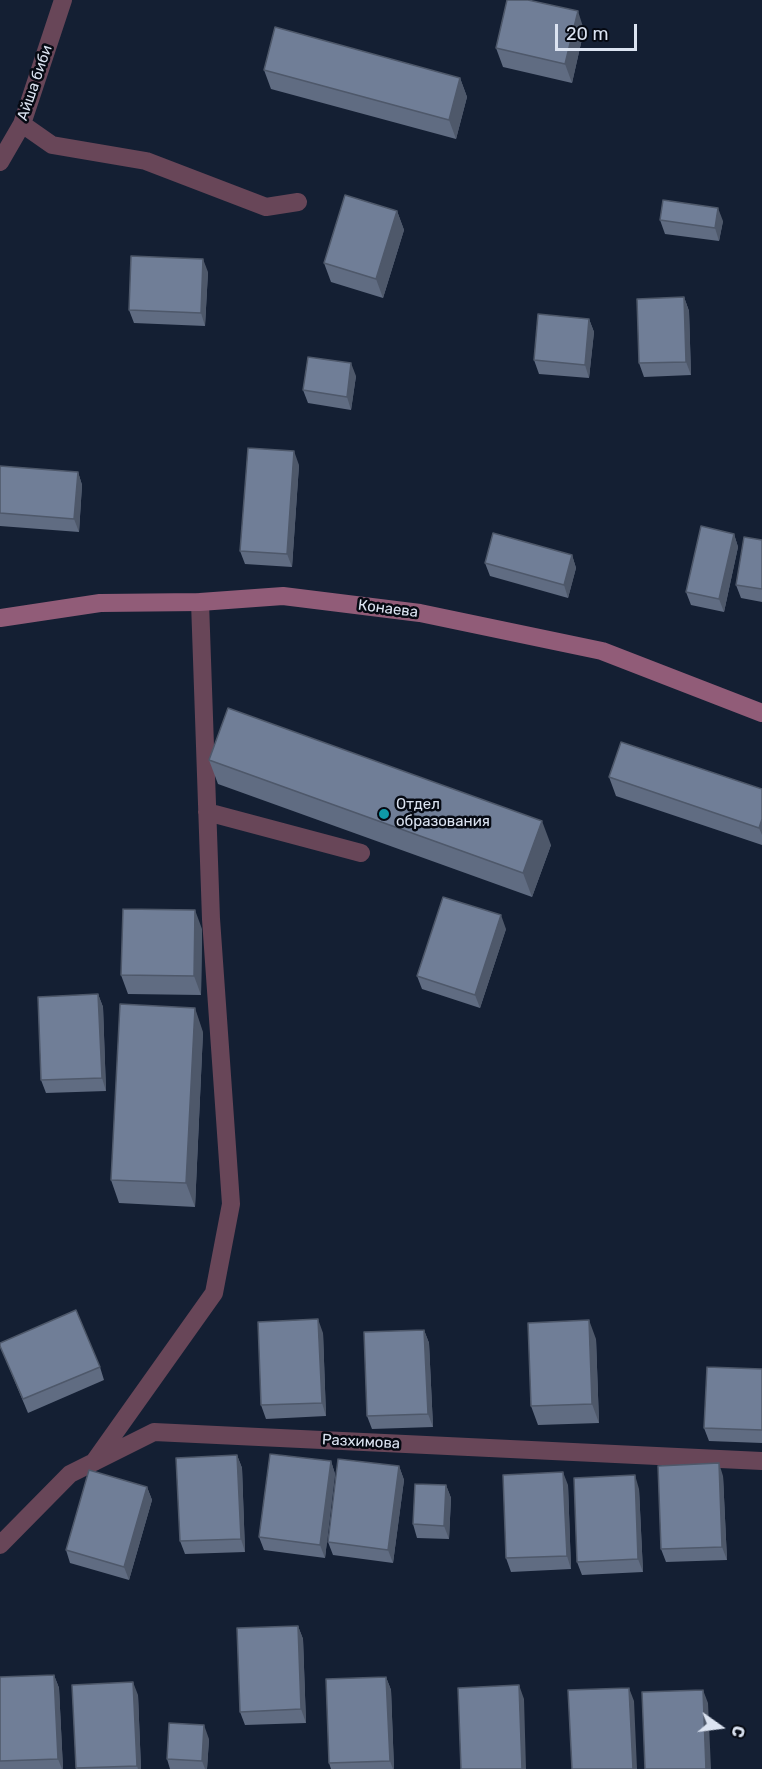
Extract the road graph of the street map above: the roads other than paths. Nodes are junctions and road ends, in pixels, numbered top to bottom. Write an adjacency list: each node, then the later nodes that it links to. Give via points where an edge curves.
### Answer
1 (63, 0): 2 (street, Айша биби)
2 (22, 124): 3 (street, Айша биби); 4 (street, via 52,145 146,161 266,207)
3 (0, 162)
4 (298, 202)
5 (200, 602): 6 (main road, Конаева, via 100,603); 7 (main road, Конаева, via 284,596 420,612 602,651); 8 (street)
6 (0, 618)
7 (762, 713)
8 (207, 812): 9 (street); 11 (street, via 231,1204 214,1293)
9 (362, 852)
10 (762, 1461): 11 (street, Разхимова, via 154,1432)
11 (94, 1462): 12 (street, Разхимова, via 70,1474)
12 (0, 1545)

